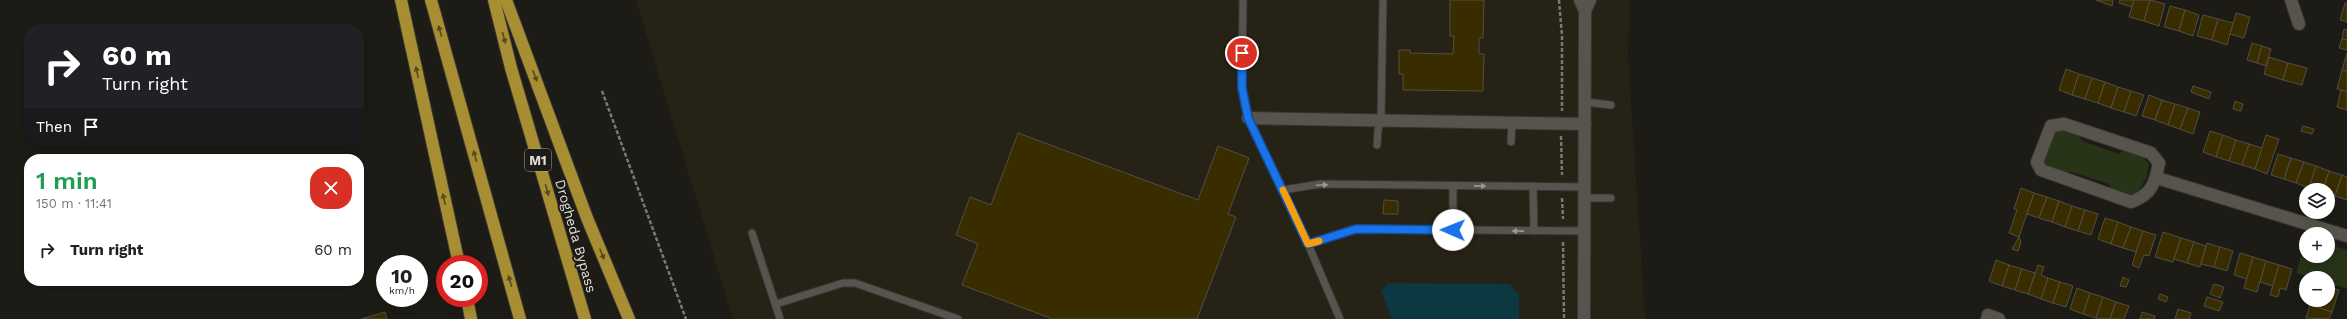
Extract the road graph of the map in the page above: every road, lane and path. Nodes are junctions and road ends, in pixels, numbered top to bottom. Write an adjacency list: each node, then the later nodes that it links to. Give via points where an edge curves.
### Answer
1 (402, 0): 37 (highway, one-way to 1)
2 (431, 0): 41 (highway, one-way to 2)
3 (494, 0): 42 (highway, Drogheda Bypass / M1, one-way to 42, via 511,68)
4 (506, 0): 43 (highway, one-way to 43, via 587,218)
5 (1243, 0): 16 (lane, via 1242,88)
6 (1383, 0): 17 (lane)
7 (1559, 0): 19 (path, via 1562,36)
8 (1580, 0): 11 (street)
9 (1590, 0): 11 (street)
10 (2291, 0): 12 (street)
11 (1585, 11): 14 (street)
12 (2300, 24)
13 (602, 91): 44 (path)
14 (1585, 102): 15 (lane); 20 (street)
15 (1611, 104)
16 (1248, 118): 17 (street); 27 (lane)
17 (1381, 119): 18 (street); 22 (lane)
18 (1512, 122): 19 (street); 21 (lane)
19 (1562, 124): 20 (street); 26 (path)
20 (1585, 124): 28 (street)
21 (1511, 142)
22 (1377, 145)
23 (2156, 178): 23 (street, via 2159,163 2151,153 2064,124 2051,126 2037,162 2041,170 2131,202 2146,197); 35 (street)
24 (1453, 186): 25 (lane, one-way to 25); 27 (lane, one-way to 24, via 1320,184); 30 (lane)
25 (1533, 186): 26 (lane); 31 (lane)
26 (1562, 187): 28 (lane); 32 (path)
27 (1283, 190): 36 (lane)
28 (1586, 193): 29 (lane); 33 (street)
29 (1611, 198)
30 (1453, 230): 31 (lane, one-way to 30); 36 (lane, via 1356,229)
31 (1534, 231): 32 (lane)
32 (1563, 231): 33 (lane); 48 (path)
33 (1585, 232): 49 (street)
34 (752, 233): 38 (lane)
35 (2347, 236)
36 (1308, 244): 47 (lane)
37 (457, 255)
38 (776, 304): 45 (lane); 46 (lane, via 843,283 855,283)
39 (469, 307): 40 (highway)
40 (471, 319)
41 (520, 319)
42 (585, 319)
43 (629, 319)
44 (686, 319)
45 (780, 319)
46 (958, 319)
47 (1340, 319)
48 (1564, 319)
49 (1584, 319)
50 (1987, 319): 51 (street, via 1988,315)
51 (1999, 319)

